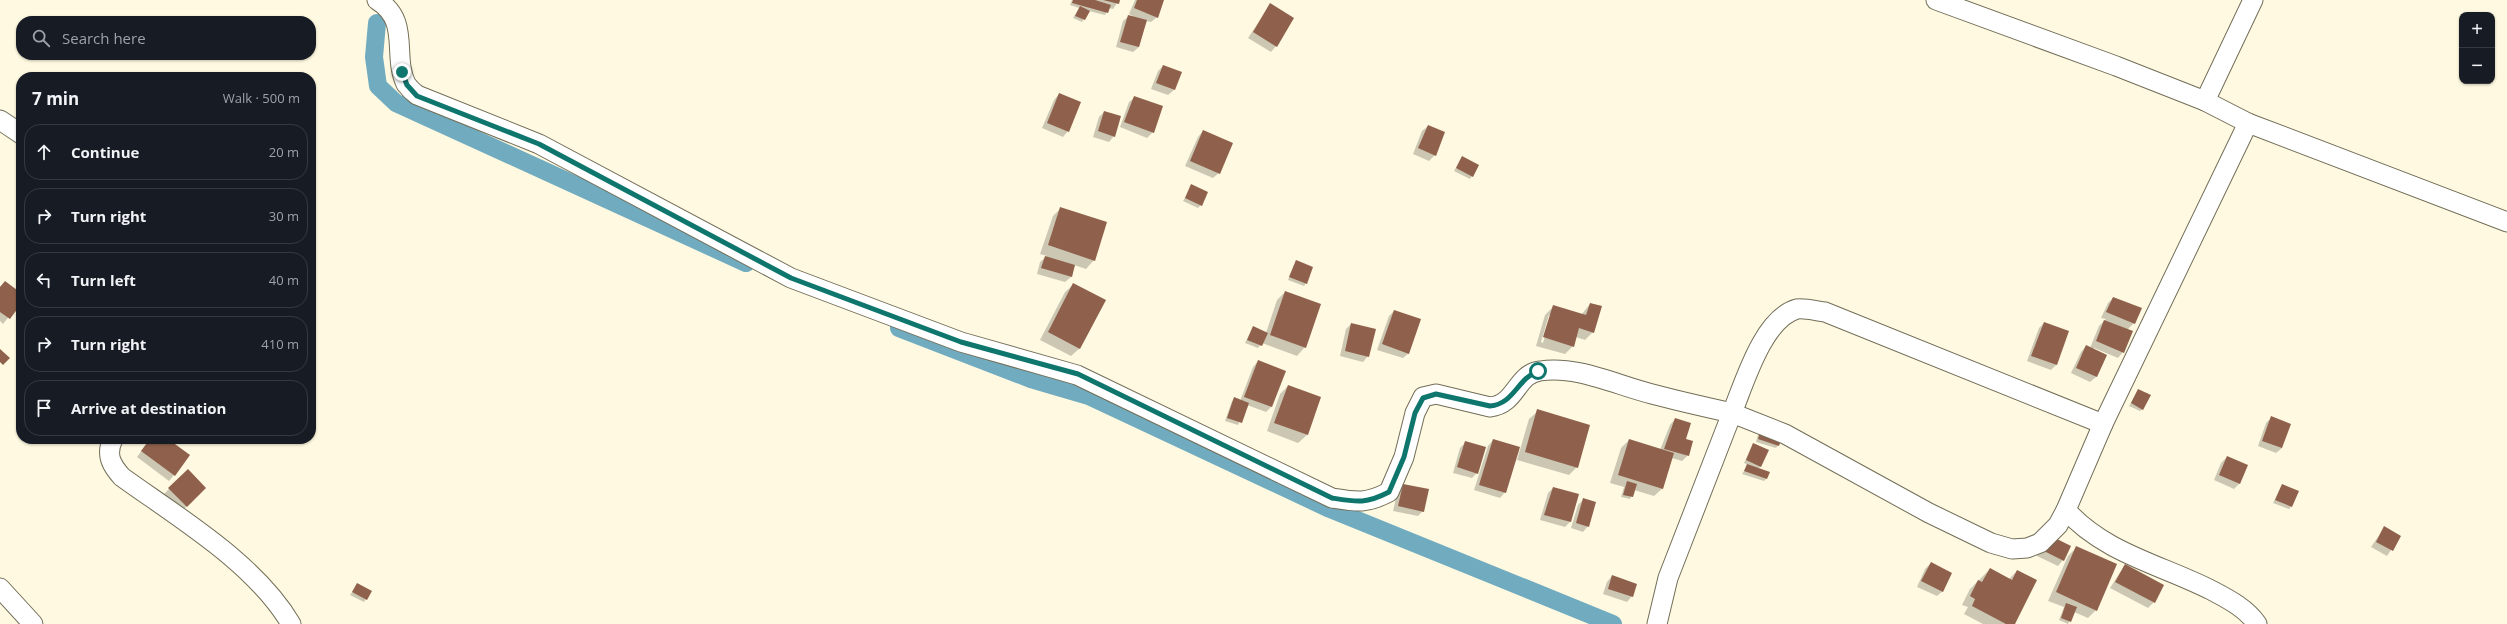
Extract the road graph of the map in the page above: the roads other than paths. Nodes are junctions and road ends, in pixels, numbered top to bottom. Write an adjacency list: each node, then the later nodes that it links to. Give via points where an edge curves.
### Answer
1 (377, 0): 9 (street, via 393,14 398,31 402,72 407,85 417,96 539,144 791,278 961,342 1078,374 1332,498 1360,503 1375,500 1389,492 1404,457 1415,413 1423,398 1436,394 1497,406 1511,398 1529,374 1538,371 1560,368)
2 (1936, 0): 4 (street)
3 (2253, 0): 4 (street)
4 (2205, 101): 6 (street)
5 (0, 120): 7 (street)
6 (2248, 122): 8 (street); 10 (street)
7 (16, 131)
8 (2507, 222)
9 (1732, 413): 10 (street, via 1757,352 1770,330 1784,314 1798,309 1825,312); 12 (street, via 1785,434 1929,513 1991,543 2012,549 2027,548 2040,543 2058,525); 16 (street, via 1668,578)
10 (2103, 424): 12 (street)
11 (112, 444): 15 (street, via 109,456 112,466 122,477 246,571 279,603)
12 (2066, 510): 17 (street, via 2081,527 2096,537 2231,600)
13 (0, 588): 14 (street)
14 (33, 624)
15 (291, 624)
16 (1657, 624)
17 (2258, 624)

